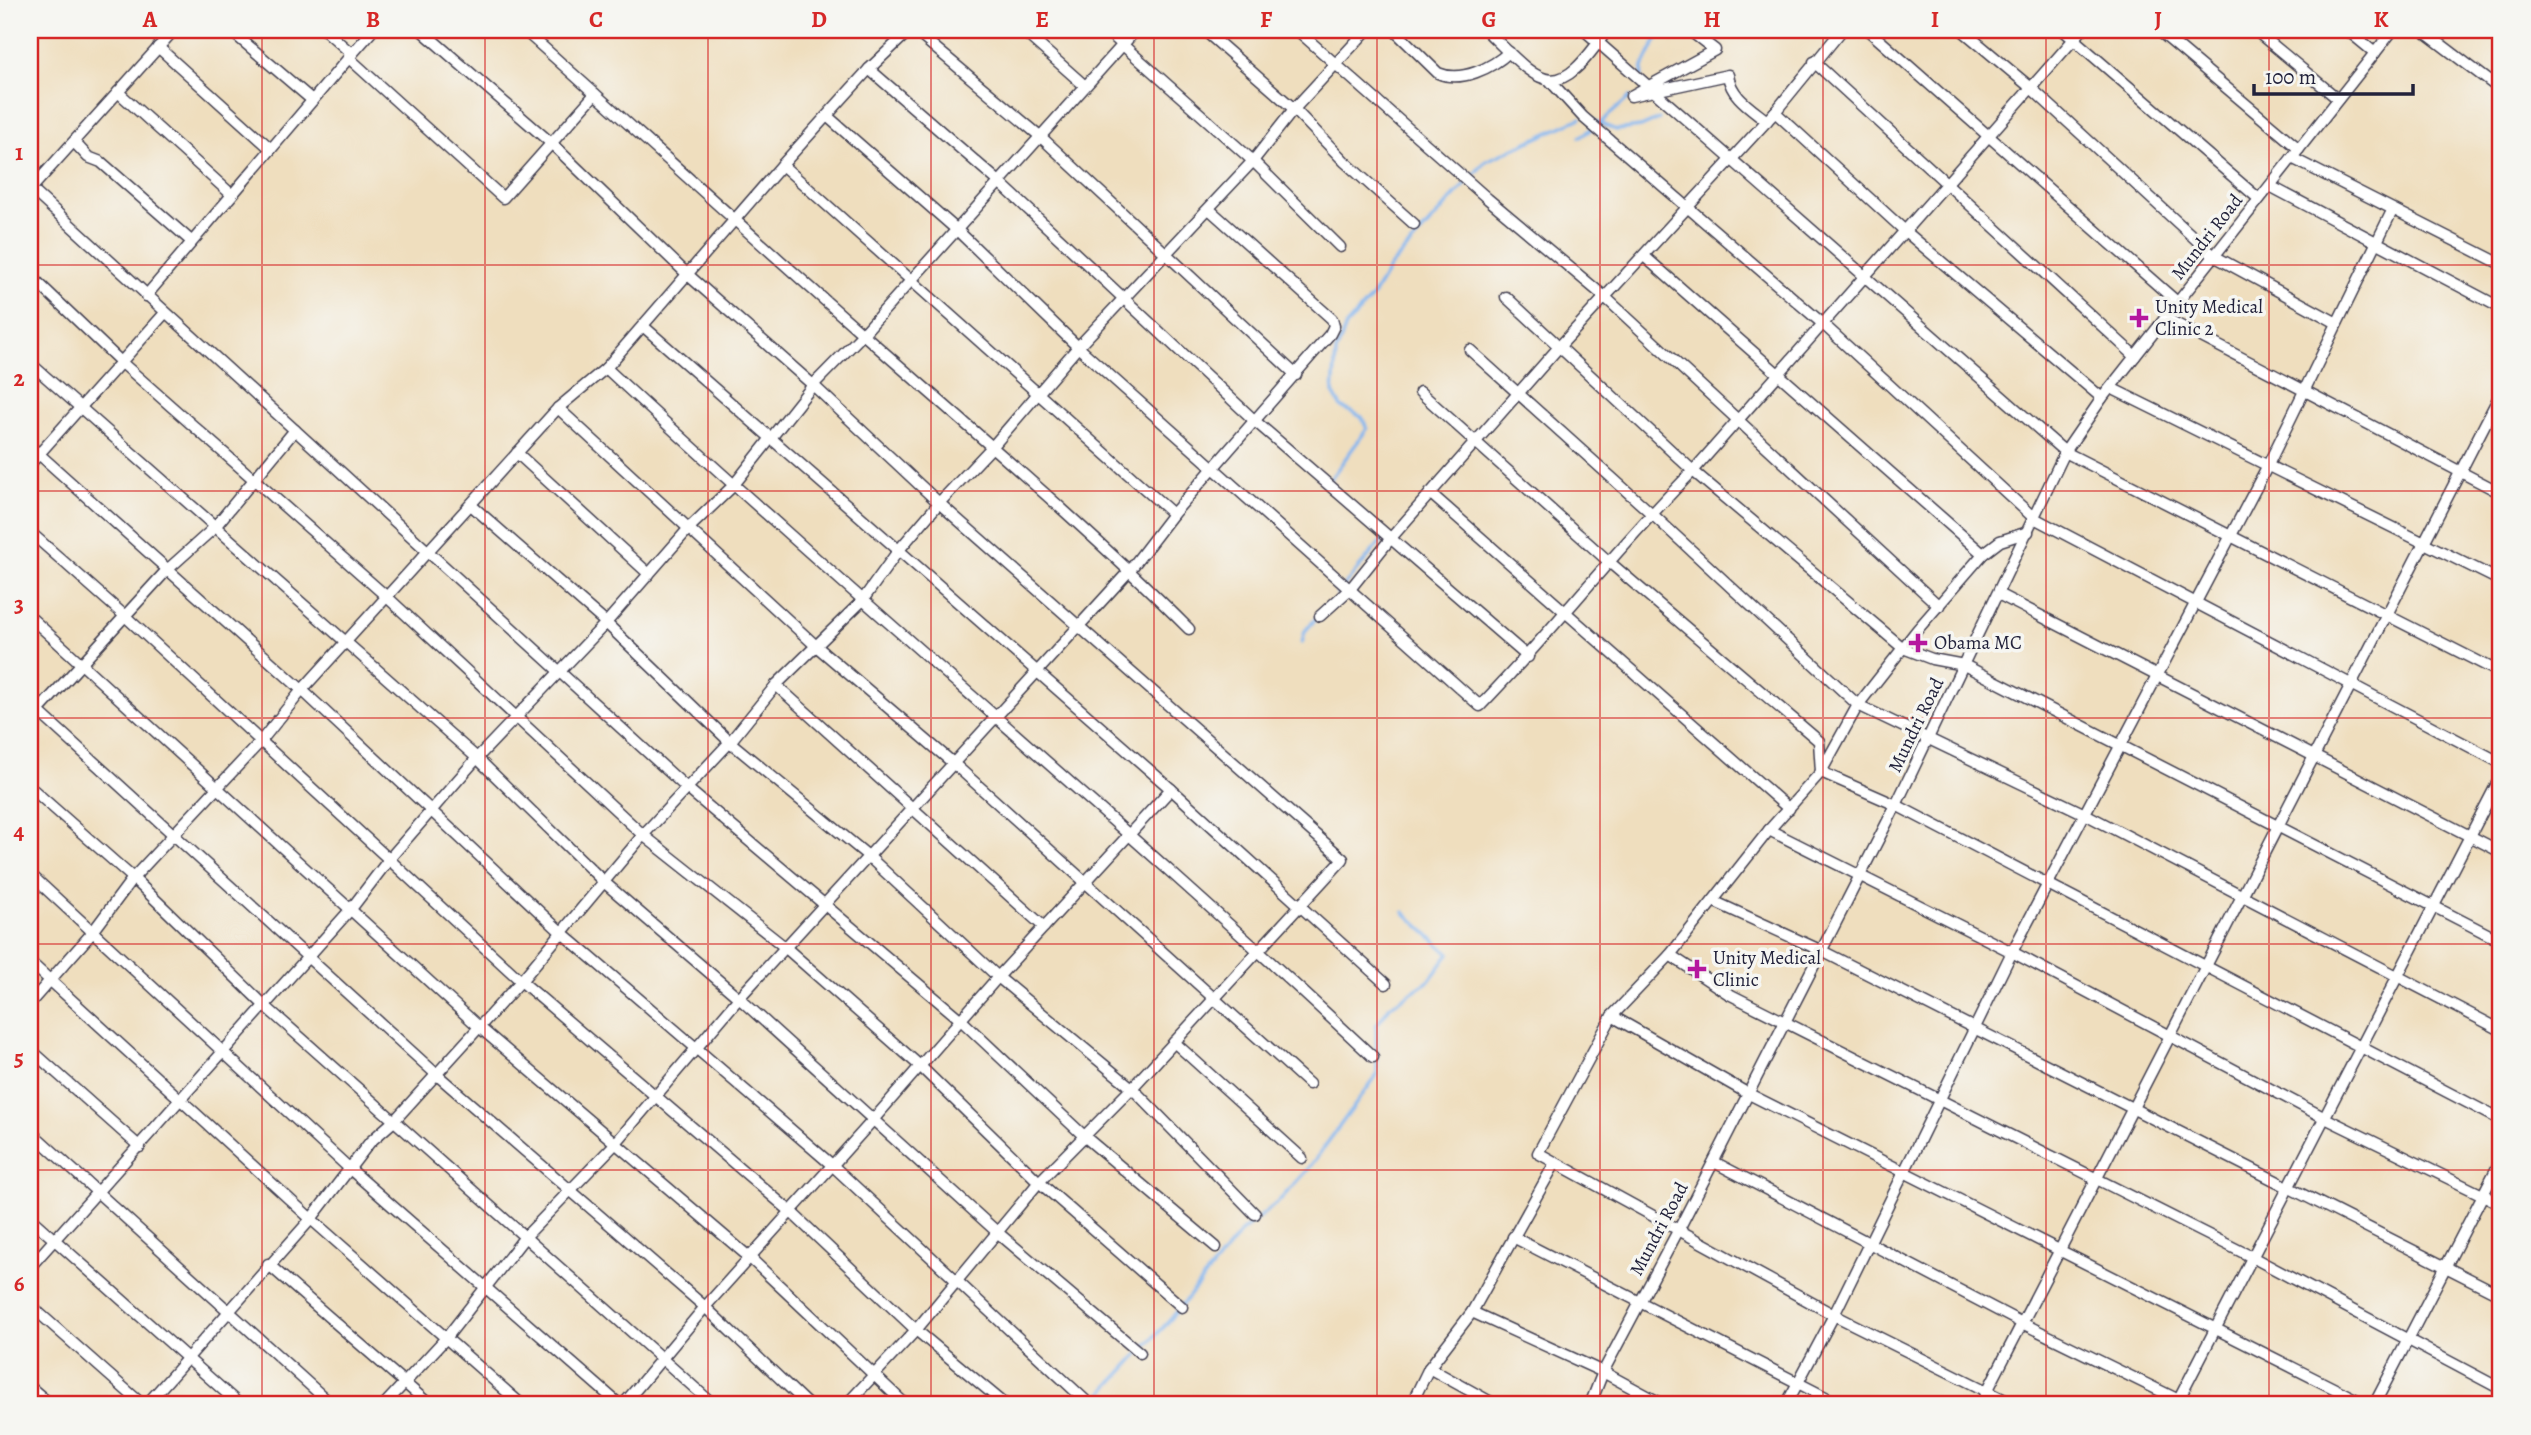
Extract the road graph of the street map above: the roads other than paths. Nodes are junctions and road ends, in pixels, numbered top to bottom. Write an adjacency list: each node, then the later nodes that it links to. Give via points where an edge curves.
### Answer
1 (174, 30): 32 (street)
2 (230, 30): 46 (street)
3 (325, 30): 35 (street)
4 (373, 30): 35 (street)
5 (421, 30): 53 (street)
6 (524, 30): 44 (street)
7 (912, 30): 38 (street); 51 (street)
8 (1022, 30): 40 (street)
9 (1106, 30): 31 (street)
10 (1136, 30): 31 (street)
11 (1204, 30): 47 (street)
12 (1297, 30): 37 (street)
13 (1367, 30): 37 (street)
14 (1394, 30): 33 (street, via 1447,77 1496,64)
15 (1486, 30): 33 (street)
16 (1584, 30): 30 (street)
17 (1607, 30): 30 (street)
18 (1689, 30): 48 (street, via 1715,50 1631,96 1728,75 1736,95)
19 (1842, 30): 36 (street)
20 (1868, 30): 50 (street)
21 (1962, 30): 41 (street)
22 (2063, 30): 29 (street)
23 (2082, 30): 29 (street)
24 (2158, 30): 55 (street)
25 (2255, 30): 45 (street)
26 (2347, 30): 34 (street)
27 (2393, 30): 34 (street, Mundri Road)
28 (2422, 30): 42 (street)
29 (2074, 39): 41 (street); 64 (street)
30 (1599, 42): 39 (street, via 1572,73); 56 (street)
31 (1123, 45): 40 (street); 57 (street)
32 (158, 47): 43 (street); 54 (street)
33 (1509, 52): 39 (street)
34 (2375, 53): 45 (street, Mundri Road)
35 (351, 56): 46 (street); 53 (street, via 503,198)
36 (1814, 62): 48 (street); 60 (street)
37 (1334, 64): 47 (street); 85 (street)
38 (869, 69): 49 (street); 59 (street)
39 (1550, 82): 66 (street)
40 (1085, 86): 51 (street)
41 (2031, 87): 50 (street); 76 (street)
42 (2501, 90)
43 (118, 92): 52 (street); 63 (street)
44 (595, 93): 53 (street); 68 (street)
45 (2338, 99): 55 (street, Mundri Road)
46 (312, 100): 54 (street)
47 (1294, 109): 57 (street); 69 (street)
48 (1771, 116): 56 (street); 71 (street)
49 (828, 117): 58 (street); 70 (street)
50 (1990, 134): 60 (street); 87 (street)
51 (1041, 137): 59 (street); 77 (street)
52 (74, 142): 62 (street); 72 (street)
53 (551, 143): 79 (street)
54 (271, 149): 63 (street)
55 (2295, 153): 61 (street, Mundri Road); 67 (street)
56 (1732, 159): 66 (street); 81 (street)
57 (1253, 161): 65 (street); 74 (street)
58 (782, 165): 68 (street); 82 (street)
59 (998, 181): 70 (street); 86 (street)
60 (1946, 182): 71 (street); 98 (street)
61 (2270, 186): 64 (street, Mundri Road); 73 (street)
62 (30, 190): 83 (street)
63 (231, 194): 72 (street)
64 (2259, 199): 76 (street, Mundri Road)
65 (1209, 209): 77 (street); 103 (street, via 1332,319 1330,334)
66 (1687, 210): 75 (street); 92 (street)
67 (2392, 211): 73 (street); 78 (street)
68 (735, 220): 79 (street); 94 (street)
69 (1414, 224)
70 (957, 230): 82 (street); 95 (street)
71 (1905, 231): 81 (street); 110 (street)
72 (191, 241): 83 (street)
73 (2376, 242): 88 (street); 91 (street)
74 (1340, 247)
75 (1644, 256): 85 (street); 102 (street)
76 (2214, 256): 87 (street, Mundri Road); 91 (street)
77 (1166, 257): 86 (street); 103 (street)
78 (2501, 264)
79 (687, 274): 93 (street); 104 (street)
80 (30, 275): 99 (street)
81 (1863, 278): 92 (street); 121 (street)
82 (911, 279): 94 (street); 108 (street)
83 (146, 296): 89 (street)
84 (1506, 297): 96 (street)
85 (1606, 298): 96 (street); 114 (street)
86 (1124, 301): 95 (street); 115 (street)
87 (2178, 302): 90 (street, Mundri Road)
88 (2501, 307)
89 (165, 313): 99 (street); 116 (street)
90 (2165, 318): 98 (street, Mundri Road); 106 (street)
91 (2337, 323): 106 (street)
92 (1823, 324): 102 (street); 136 (street)
93 (643, 326): 101 (street); 117 (street)
94 (863, 334): 104 (street); 119 (street)
95 (1078, 347): 108 (street); 125 (street)
96 (1559, 347): 109 (street); 126 (street)
97 (1470, 350): 109 (street)
98 (2136, 356): 105 (street, Mundri Road)
99 (121, 362): 112 (street); 128 (street)
100 (30, 363): 112 (street)
101 (607, 368): 113 (street); 129 (street)
102 (1778, 374): 114 (street); 146 (street)
103 (1296, 375): 115 (street)
104 (814, 385): 117 (street); 132 (street)
105 (2111, 388): 110 (street, Mundri Road); 124 (street)
106 (2304, 391): 124 (street); 127 (street)
107 (1420, 392): 118 (street)
108 (1038, 394): 119 (street); 135 (street)
109 (1520, 395): 118 (street); 134 (street)
110 (2102, 398): 121 (street, Mundri Road)
111 (2500, 400): 127 (street)
112 (81, 406): 120 (street); 138 (street)
113 (558, 408): 122 (street); 137 (street)
114 (1739, 419): 126 (street); 157 (street)
115 (1255, 422): 125 (street); 142 (street)
116 (295, 430): 128 (street); 145 (street)
117 (773, 438): 129 (street); 144 (street)
118 (1476, 443): 130 (street); 147 (street)
119 (993, 446): 132 (street); 148 (street)
120 (34, 450): 123 (street); 149 (street)
121 (2065, 452): 136 (street, Mundri Road); 141 (street)
122 (517, 453): 133 (street); 150 (street)
123 (30, 464)
124 (2267, 465): 141 (street); 143 (street)
125 (1214, 468): 135 (street); 152 (street)
126 (1693, 471): 134 (street); 168 (street)
127 (2462, 473): 131 (street); 143 (street)
128 (255, 480): 138 (street); 154 (street)
129 (733, 486): 137 (street); 155 (street)
130 (1430, 493): 142 (street); 158 (street)
131 (2501, 494)
132 (939, 503): 144 (street); 164 (street)
133 (471, 505): 145 (street); 163 (street)
134 (1651, 513): 147 (street); 179 (street)
135 (1173, 514): 148 (street)
136 (2034, 519): 140 (street, Mundri Road); 156 (street)
137 (690, 527): 150 (street); 167 (street)
138 (214, 528): 149 (street); 166 (street)
139 (30, 532): 160 (street)
140 (2028, 532): 146 (street, via 2000,541); 153 (street, Mundri Road)
141 (2230, 534): 156 (street); 159 (street)
142 (1391, 537): 152 (street); 169 (street)
143 (2422, 542): 151 (street); 159 (street)
144 (898, 551): 155 (street); 173 (street)
145 (428, 552): 154 (street); 172 (street)
146 (1983, 554): 157 (street)
147 (1608, 561): 158 (street); 192 (street, via 1819,741)
148 (1130, 570): 164 (street); 165 (street)
149 (166, 571): 160 (street); 178 (street)
150 (649, 574): 163 (street)
151 (2501, 581)
152 (1350, 588): 162 (street); 169 (street, via 1480,706)
153 (1998, 594): 171 (street, Mundri Road); 175 (street)
154 (387, 597): 166 (street); 181 (street)
155 (862, 601): 167 (street); 182 (street)
156 (2193, 603): 175 (street); 176 (street)
157 (1939, 606): 168 (street)
158 (1568, 613): 169 (street); 200 (street)
159 (2387, 614): 174 (street); 176 (street)
160 (125, 616): 170 (street); 185 (street)
161 (30, 617): 170 (street)
162 (1320, 617)
163 (606, 623): 172 (street); 186 (street)
164 (1078, 625): 173 (street); 220 (street, via 1343,859)
165 (1189, 629)
166 (347, 641): 178 (street); 189 (street)
167 (814, 645): 177 (street); 190 (street)
168 (1903, 648): 171 (street); 179 (street)
169 (1528, 657)
170 (82, 664): 180 (street); 195 (street)
171 (1964, 665): 184 (street, Mundri Road); 187 (street)
172 (560, 670): 181 (street); 197 (street)
173 (1037, 672): 182 (street); 196 (street)
174 (2501, 673)
175 (2156, 674): 187 (street); 188 (street)
176 (2350, 684): 188 (street); 191 (street)
177 (776, 685): 186 (street); 199 (street)
178 (302, 690): 185 (street); 201 (street)
179 (1858, 705): 184 (street); 192 (street)
180 (38, 710): 183 (street); 205 (street)
181 (517, 716): 189 (street); 206 (street)
182 (996, 719): 190 (street); 208 (street)
183 (30, 720)
184 (1929, 739): 198 (street, Mundri Road); 202 (street)
185 (261, 741): 195 (street); 211 (street)
186 (730, 742): 197 (street); 210 (street)
187 (2120, 745): 202 (street); 203 (street)
188 (2313, 755): 203 (street); 207 (street)
189 (477, 758): 201 (street); 216 (street)
190 (953, 763): 199 (street); 215 (street)
191 (2501, 763)
192 (1821, 772): 198 (street); 200 (street)
193 (2501, 776): 207 (street)
194 (30, 787): 214 (street)
195 (218, 787): 205 (street); 223 (street)
196 (1171, 789): 208 (street); 220 (street)
197 (689, 790): 206 (street); 222 (street)
198 (1896, 805): 213 (street, Mundri Road); 217 (street)
199 (912, 807): 210 (street); 224 (street)
200 (1789, 809): 204 (street)
201 (433, 811): 211 (street); 225 (street)
202 (2085, 814): 217 (street); 218 (street)
203 (2277, 826): 218 (street); 221 (street)
204 (1769, 830): 213 (street); 219 (street)
205 (174, 833): 214 (street); 233 (street)
206 (643, 835): 216 (street); 228 (street)
207 (2470, 835): 209 (street); 221 (street)
208 (1128, 837): 215 (street); 229 (street)
209 (2501, 852)
210 (867, 855): 222 (street); 236 (street)
211 (390, 858): 223 (street); 239 (street)
212 (30, 874): 226 (street)
213 (1860, 877): 230 (street, Mundri Road); 231 (street)
214 (134, 878): 226 (street); 244 (street)
215 (1086, 881): 224 (street); 242 (street)
216 (605, 883): 225 (street); 241 (street)
217 (2049, 883): 231 (street); 235 (street)
218 (2242, 896): 235 (street); 237 (street)
219 (1713, 901): 230 (street); 232 (street)
220 (1300, 904): 229 (street); 240 (street)
221 (2435, 906): 227 (street); 237 (street)
222 (825, 907): 228 (street); 246 (street)
223 (351, 909): 233 (street); 248 (street)
224 (1044, 927): 236 (street)
225 (561, 932): 239 (street); 254 (street)
226 (92, 933): 238 (street); 256 (street)
227 (2501, 941)
228 (786, 947): 241 (street); 258 (street)
229 (1260, 951): 242 (street); 257 (street)
230 (1822, 951): 247 (street, Mundri Road); 249 (street)
231 (2012, 953): 249 (street); 251 (street)
232 (1670, 955): 245 (street); 247 (street, via 1729,994)
233 (308, 957): 244 (street); 259 (street)
234 (30, 962): 238 (street)
235 (2204, 966): 251 (street); 253 (street)
236 (998, 976): 246 (street); 261 (street)
237 (2395, 978): 250 (street); 253 (street)
238 (50, 981): 243 (street); 264 (street)
239 (521, 981): 248 (street); 263 (street)
240 (1386, 984)
241 (739, 998): 254 (street); 270 (street)
242 (1213, 998): 252 (street); 260 (street)
243 (30, 1003)
244 (265, 1006): 256 (street); 268 (street)
245 (1612, 1016): 262 (street); 278 (street, via 1538,1153)
246 (961, 1020): 258 (street); 272 (street)
247 (1787, 1021): 262 (street, Mundri Road); 265 (street)
248 (478, 1026): 259 (street); 273 (street)
249 (1975, 1030): 265 (street); 266 (street)
250 (2501, 1030)
251 (2169, 1035): 266 (street); 267 (street)
252 (1174, 1041): 261 (street); 275 (street)
253 (2359, 1047): 267 (street); 269 (street)
254 (696, 1048): 263 (street); 279 (street)
255 (30, 1049): 274 (street)
256 (224, 1051): 264 (street); 280 (street)
257 (1373, 1058)
258 (920, 1066): 270 (street); 283 (street)
259 (436, 1074): 268 (street); 285 (street)
260 (1309, 1084)
261 (1132, 1088): 272 (street); 290 (street)
262 (1747, 1093): 277 (street, Mundri Road); 281 (street)
263 (654, 1097): 273 (street); 289 (street)
264 (181, 1098): 274 (street); 292 (street)
265 (1937, 1100): 281 (street); 282 (street)
266 (2133, 1109): 282 (street); 284 (street)
267 (2325, 1118): 284 (street); 287 (street)
268 (395, 1120): 280 (street, via 375,1136); 296 (street)
269 (2501, 1120)
270 (873, 1121): 279 (street); 294 (street)
271 (30, 1131): 286 (street)
272 (1084, 1136): 283 (street); 299 (street)
273 (614, 1145): 285 (street); 301 (street)
274 (140, 1147): 286 (street)
275 (1302, 1158)
276 (2501, 1160): 287 (street)
277 (1714, 1162): 293 (street, Mundri Road); 298 (street)
278 (1555, 1163): 293 (street); 295 (street)
279 (832, 1165): 289 (street); 306 (street)
280 (350, 1169): 292 (street); 307 (street)
281 (1904, 1171): 298 (street); 300 (street)
282 (2097, 1180): 300 (street); 302 (street)
283 (1039, 1182): 294 (street); 312 (street)
284 (2289, 1188): 302 (street); 304 (street)
285 (570, 1192): 296 (street); 311 (street)
286 (99, 1193): 297 (street); 313 (street)
287 (2484, 1195): 288 (street); 304 (street)
288 (2501, 1204)
289 (790, 1211): 301 (street); 318 (street)
290 (1255, 1213)
291 (30, 1218): 297 (street)
292 (311, 1219): 303 (street); 319 (street)
293 (1679, 1229): 309 (street, Mundri Road); 315 (street)
294 (997, 1232): 306 (street); 321 (street)
295 (1513, 1237): 309 (street); 314 (street)
296 (524, 1238): 307 (street); 323 (street)
297 (56, 1241): 305 (street); 322 (street)
298 (1869, 1243): 315 (street); 316 (street)
299 (1216, 1247)
300 (2060, 1252): 316 (street); 317 (street)
301 (749, 1257): 311 (street); 326 (street)
302 (2252, 1257): 317 (street); 320 (street)
303 (268, 1264): 313 (street); 327 (street)
304 (2444, 1265): 308 (street); 320 (street)
305 (30, 1268)
306 (956, 1279): 318 (street); 332 (street)
307 (484, 1286): 319 (street); 341 (street)
308 (2501, 1295)
309 (1640, 1302): 325 (street, Mundri Road); 328 (street)
310 (30, 1306): 335 (street)
311 (705, 1307): 323 (street); 343 (street)
312 (1182, 1307)
313 (227, 1310): 322 (street); 337 (street)
314 (1472, 1312): 324 (street); 325 (street)
315 (1834, 1315): 328 (street); 331 (street)
316 (2022, 1323): 331 (street); 333 (street)
317 (2216, 1329): 333 (street); 355 (street)
318 (916, 1330): 326 (street); 346 (street)
319 (447, 1337): 327 (street); 340 (street)
320 (2407, 1342): 330 (street); 356 (street)
321 (1140, 1353)
322 (188, 1356): 335 (street); 336 (street)
323 (663, 1359): 341 (street); 342 (street)
324 (1429, 1368): 347 (street); 348 (street)
325 (1603, 1372): 349 (street, Mundri Road); 350 (street)
326 (874, 1376): 344 (street); 345 (street)
327 (405, 1381): 338 (street); 339 (street)
328 (1797, 1384): 351 (street); 352 (street)
329 (30, 1387): 334 (street)
330 (2501, 1389)
331 (1987, 1391): 353 (street); 354 (street)
332 (1086, 1401)
333 (2181, 1404)
334 (51, 1405)
335 (144, 1405)
336 (240, 1405)
337 (332, 1405)
338 (384, 1405)
339 (430, 1405)
340 (522, 1405)
341 (622, 1405)
342 (714, 1405)
343 (808, 1405)
344 (846, 1405)
345 (906, 1405)
346 (1006, 1405)
347 (1411, 1405)
348 (1496, 1405)
349 (1590, 1405)
350 (1664, 1405)
351 (1786, 1405)
352 (1841, 1405)
353 (1980, 1405)
354 (2015, 1405)
355 (2367, 1405)
356 (2374, 1405)

